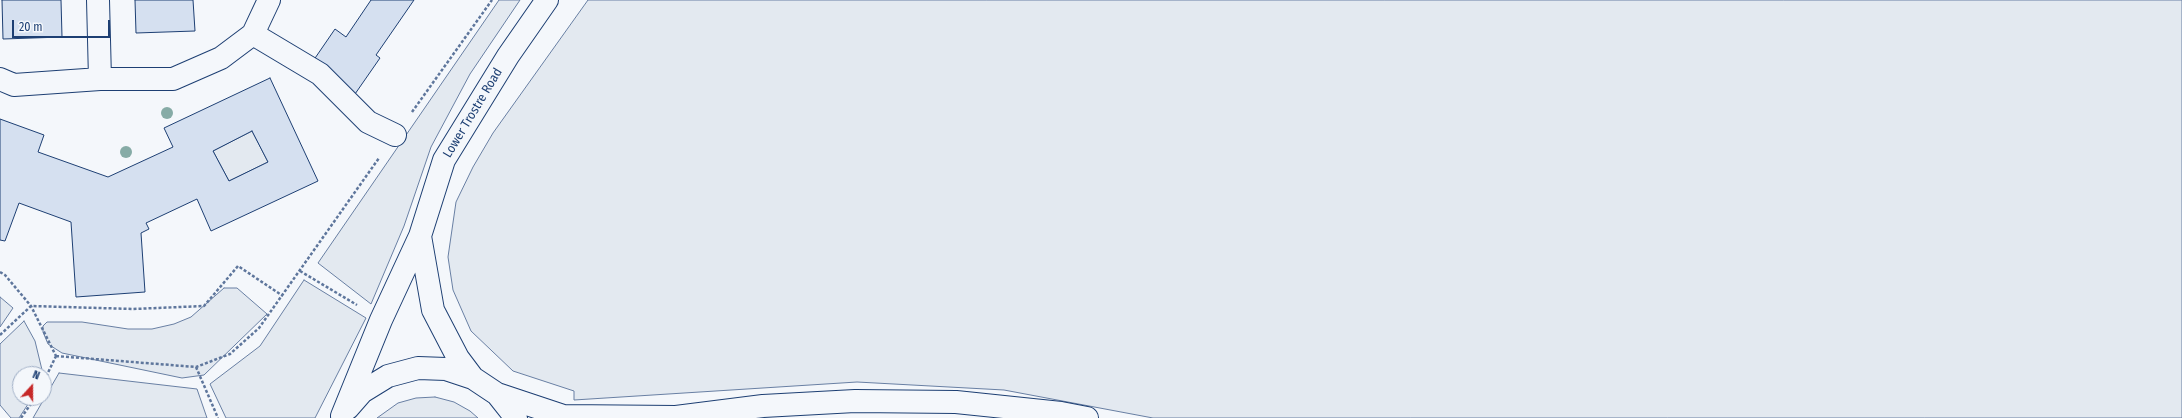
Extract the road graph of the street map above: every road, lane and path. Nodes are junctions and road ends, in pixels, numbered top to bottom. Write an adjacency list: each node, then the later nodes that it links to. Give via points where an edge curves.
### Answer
1 (98, 0): 7 (main road)
2 (270, 0): 5 (main road)
3 (492, 0): 8 (path)
4 (547, 0): 9 (main road, Lower Trostre Road, via 508,56 444,160)
5 (253, 34): 7 (main road, via 221,58 173,79); 8 (main road, via 320,74 368,122)
6 (0, 79): 7 (main road, via 14,84)
7 (100, 79)
8 (395, 135): 10 (path)
9 (420, 236): 14 (main road, Lower Trostre Road); 19 (main road, Lower Trostre Road, via 433,310 458,358)
10 (300, 271): 12 (path); 14 (path)
11 (0, 272): 13 (path)
12 (283, 296): 13 (path, via 238,266 204,306); 18 (path, via 259,328 230,354)
13 (31, 306): 15 (path); 16 (path)
14 (381, 320): 22 (main road, Lower Trostre Road)
15 (0, 336)
16 (56, 356): 17 (path); 18 (path)
17 (51, 366)
18 (196, 367): 24 (path)
19 (474, 378): 20 (main road); 22 (main road, via 446,369 418,368 388,376 362,392)
20 (497, 394): 25 (main road); 26 (main road, via 563,416)
21 (29, 406): 23 (path)
22 (341, 417)
23 (21, 418)
24 (218, 418)
25 (516, 418)
26 (675, 418): 27 (main road, via 763,406 855,401 956,402)
27 (1087, 418)

